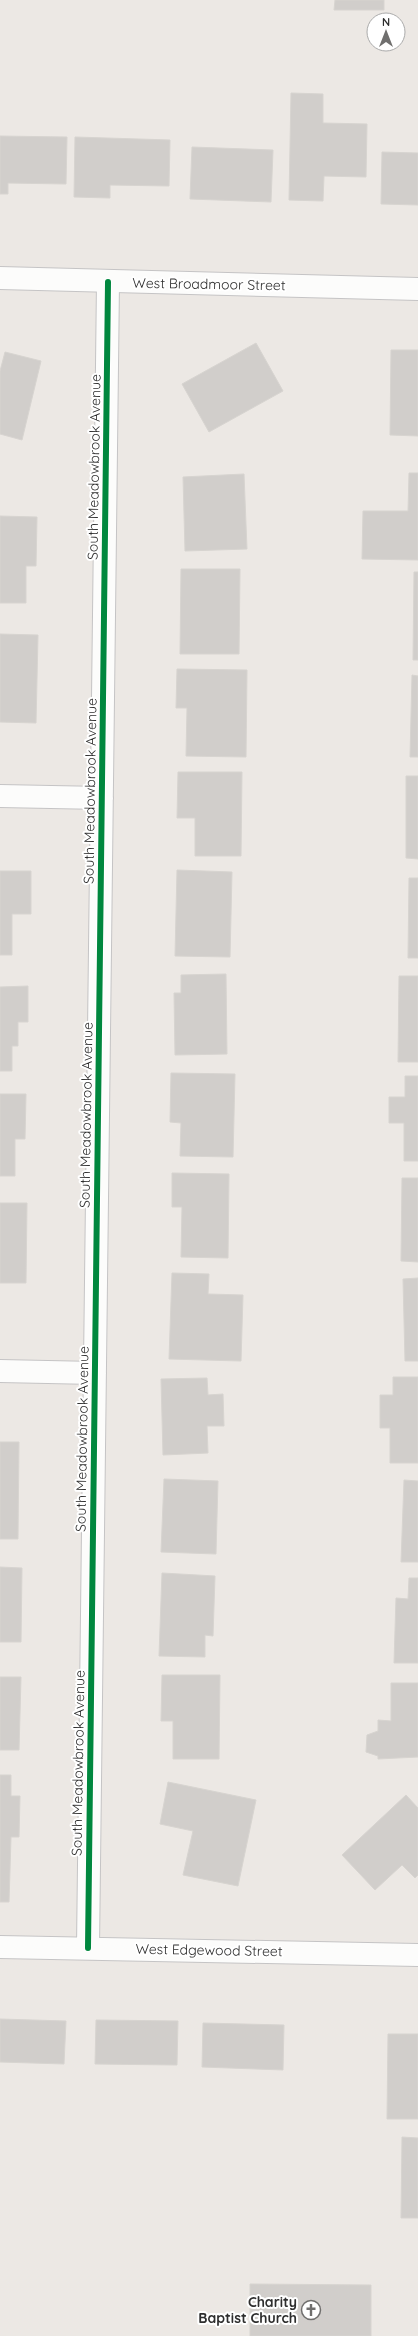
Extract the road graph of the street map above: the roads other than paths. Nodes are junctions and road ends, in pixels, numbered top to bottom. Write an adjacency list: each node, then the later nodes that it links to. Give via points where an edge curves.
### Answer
1 (0, 278): 2 (street, West Broadmoor Street)
2 (108, 282): 3 (street, West Broadmoor Street); 5 (street, South Meadowbrook Avenue)
3 (418, 289)
4 (0, 796): 5 (street)
5 (102, 798): 7 (street, South Meadowbrook Avenue)
6 (0, 1371): 7 (street)
7 (95, 1373): 9 (street, South Meadowbrook Avenue)
8 (0, 1947): 9 (street, West Edgewood Street)
9 (88, 1948): 10 (street, West Edgewood Street)
10 (418, 1954)

